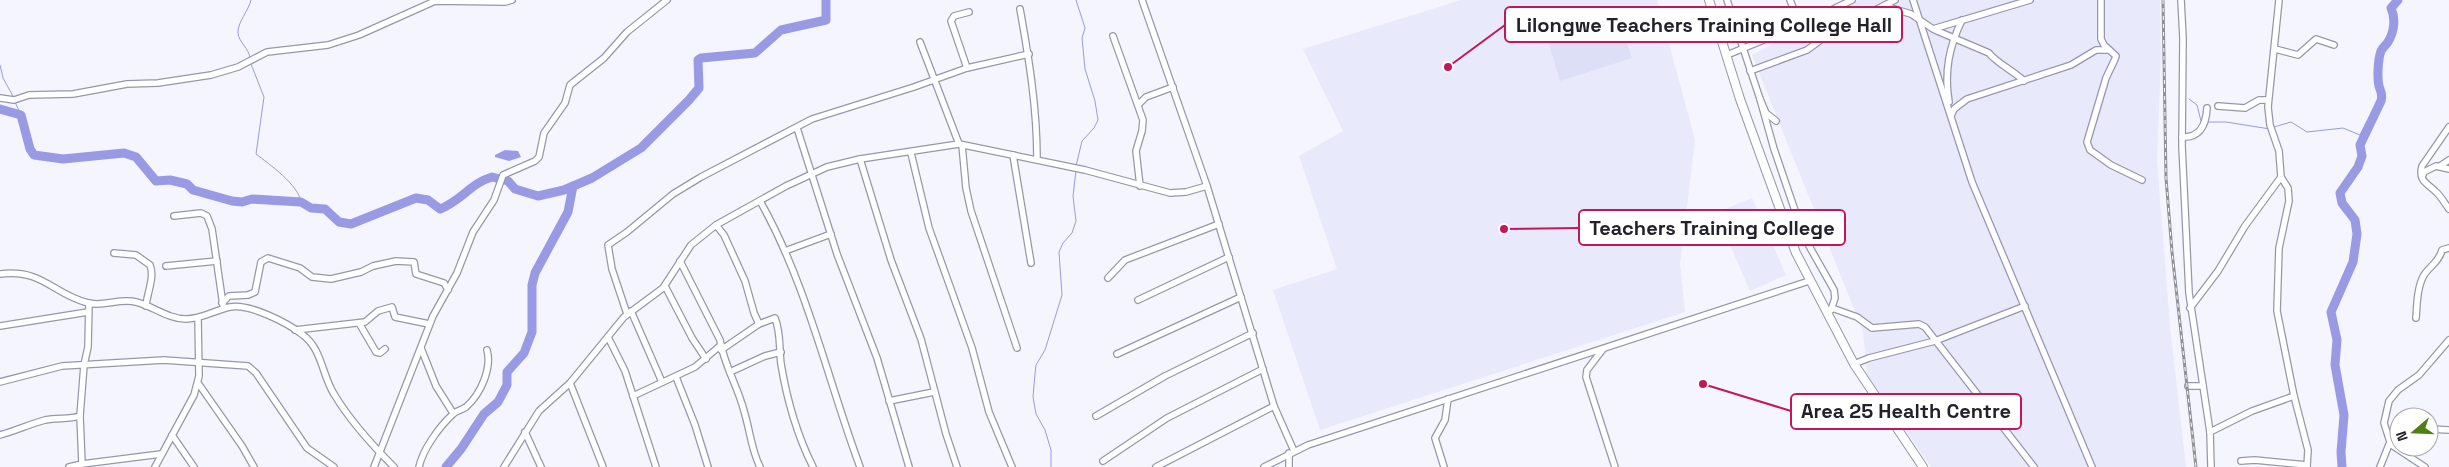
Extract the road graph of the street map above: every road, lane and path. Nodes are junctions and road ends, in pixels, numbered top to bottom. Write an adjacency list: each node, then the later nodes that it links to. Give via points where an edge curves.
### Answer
1 (512, 0): 39 (street, via 435,1 360,35 328,45 265,53 238,67 210,75 126,84 73,94 29,95 14,100)
2 (667, 0): 82 (street, via 570,85 565,103 544,133 535,162 502,175 494,200 473,232)
3 (1142, 0): 38 (street)
4 (1709, 0): 33 (main road)
5 (1727, 0): 30 (street)
6 (1790, 0): 22 (street)
7 (1837, 0): 15 (street)
8 (1852, 0): 15 (street)
9 (1895, 0): 16 (street)
10 (1913, 0): 19 (street)
11 (2030, 0): 21 (street)
12 (2102, 0): 31 (street, via 2101,39)
13 (2181, 0): 49 (street)
14 (2279, 0): 29 (street)
15 (1840, 6): 20 (street)
16 (1879, 8): 19 (street, via 1891,8); 25 (street)
17 (1020, 9): 32 (street)
18 (969, 12): 34 (street, via 954,16 951,22)
19 (1918, 18): 23 (street); 45 (street)
20 (1811, 20): 22 (street); 25 (street, via 1818,24)
21 (1962, 20): 23 (street); 26 (street)
22 (1800, 25): 30 (street)
23 (1933, 29): 26 (street)
24 (1113, 36): 42 (street)
25 (1824, 38): 35 (street, via 1807,50)
26 (1953, 38): 37 (street, via 1988,53); 45 (street, via 1947,78)
27 (920, 42): 36 (street)
28 (2334, 44): 29 (street, via 2316,39 2298,55)
29 (2275, 49): 41 (street)
30 (1744, 50): 33 (street); 35 (street)
31 (2109, 50): 37 (street, via 2099,49 2070,65); 61 (street, via 2116,59 2106,78 2087,137 2088,146 2116,168)
32 (1029, 54): 34 (street); 54 (street, via 1036,107)
33 (1727, 55): 80 (main road, via 1783,220)
34 (967, 68): 36 (street)
35 (1750, 71): 40 (street)
36 (935, 80): 48 (street, via 812,119); 50 (street)
37 (2024, 80): 45 (street, via 1967,99 1954,109)
38 (1174, 87): 42 (street, via 1146,97); 63 (street)
39 (0, 98)
40 (1760, 99): 46 (street, via 1766,112); 89 (street, via 1804,237 1834,290)
41 (2268, 100): 43 (street, via 2259,100 2245,108); 59 (street, via 2270,125 2279,150)
42 (1139, 104): 62 (street, via 1143,126 1136,151)
43 (2218, 106)
44 (2208, 108): 49 (street, via 2202,129 2193,136)
45 (1951, 116): 88 (street, via 1986,217)
46 (1776, 121)
47 (2449, 127): 60 (street, via 2422,166)
48 (796, 128): 58 (street); 92 (street, via 688,185 608,245 612,269)
49 (2182, 138): 90 (street)
50 (960, 145): 51 (street); 52 (street); 107 (street, via 971,210)
51 (911, 153): 53 (street); 167 (street, via 929,228 972,348 989,412)
52 (1013, 156): 54 (street); 76 (street)
53 (860, 159): 58 (street); 126 (street, via 890,260 921,339)
54 (1037, 159): 62 (street)
55 (2449, 160): 56 (street)
56 (2440, 166): 57 (street); 60 (street, via 2424,172)
57 (2449, 169)
58 (811, 174): 64 (street); 69 (street)
59 (2281, 177): 90 (street); 128 (street, via 2288,188 2290,201 2279,248 2277,311)
60 (2421, 179): 65 (street)
61 (2142, 180)
62 (1140, 186): 63 (street, via 1178,193)
63 (1207, 186): 67 (street)
64 (760, 201): 68 (street); 71 (street)
65 (2449, 209)
66 (174, 216): 74 (street, via 205,214 212,229)
67 (1219, 224): 73 (street); 79 (street, via 1125,260)
68 (716, 225): 75 (street, via 691,245); 98 (street, via 746,280)
69 (831, 234): 71 (street); 130 (street, via 876,353)
70 (2449, 248): 94 (street, via 2442,250 2437,262 2425,274)
71 (785, 251): 164 (street, via 814,325)
72 (114, 253): 86 (street, via 136,255 150,265 152,278)
73 (1229, 257): 83 (street); 84 (street)
74 (217, 260): 77 (street); 87 (street)
75 (680, 261): 81 (street); 106 (street, via 718,335)
76 (1031, 262)
77 (166, 266)
78 (0, 274): 85 (street, via 35,276)
79 (1108, 278)
80 (1809, 281): 95 (main road); 109 (street)
81 (665, 286): 92 (street); 113 (street)
82 (448, 290): 87 (street, via 444,284 416,274 414,262 380,264 331,280 312,277 300,268 268,258 261,262 255,292 248,296 229,296); 97 (street)
83 (1241, 297): 101 (street); 112 (street)
84 (1138, 300)
85 (89, 303): 86 (street, via 128,301); 91 (street)
86 (146, 306): 93 (street, via 176,318)
87 (223, 306): 93 (street); 100 (street, via 244,306)
88 (2026, 306): 104 (street); 175 (street)
89 (1832, 308): 95 (street); 104 (street, via 1857,317 1872,328 1922,325)
90 (2190, 308): 125 (street)
91 (88, 312): 99 (street); 116 (street, via 88,347)
92 (629, 312): 102 (street); 121 (street)
93 (198, 318): 114 (street)
94 (2416, 318)
95 (1829, 319): 115 (main road)
96 (359, 323): 97 (street, via 382,309 392,307 395,317); 100 (street); 108 (street, via 376,352 380,354)
97 (429, 324): 105 (street)
98 (759, 324): 106 (street); 111 (street, via 775,318)
99 (0, 326)
100 (295, 330): 143 (street, via 314,347 334,394)
101 (1253, 333): 117 (street); 134 (street, via 1165,376)
102 (608, 337): 123 (street); 127 (street)
103 (2449, 340): 139 (street, via 2419,375 2393,395 2384,423)
104 (1935, 341): 115 (street); 174 (street)
105 (421, 348): 132 (street, via 436,386); 143 (street)
106 (721, 348): 113 (street); 118 (street)
107 (1017, 348)
108 (385, 349)
109 (1602, 349): 129 (street); 172 (street, via 1587,370 1586,377)
110 (487, 350): 132 (street, via 490,363 482,385 466,407)
111 (781, 352): 118 (street); 163 (street, via 795,427)
112 (1117, 354)
113 (706, 359): 119 (street)
114 (198, 362): 116 (street); 122 (street); 153 (street, via 241,365 252,369 307,448)
115 (1854, 364): 173 (main road)
116 (84, 365): 120 (street, via 43,370); 133 (street)
117 (1263, 369): 131 (street); 145 (street, via 1167,418)
118 (730, 372): 162 (street)
119 (676, 377): 121 (street); 161 (street)
120 (0, 382)
121 (662, 382): 127 (street)
122 (198, 383): 138 (street); 152 (street)
123 (570, 383): 135 (street, via 539,411); 159 (street)
124 (2188, 386): 125 (street)
125 (2203, 386): 136 (street)
126 (934, 392): 130 (street); 166 (street)
127 (633, 396): 160 (street)
128 (2294, 396): 136 (street, via 2252,411); 148 (street, via 2308,450)
129 (1448, 399): 141 (street); 171 (street, via 1445,420 1435,438)
130 (889, 401): 165 (street)
131 (1274, 406): 141 (street); 168 (street)
132 (453, 413): 156 (street, via 436,435)
133 (80, 416): 137 (street, via 69,420 44,420); 147 (street)
134 (1096, 416)
135 (525, 432): 157 (street); 158 (street)
136 (2210, 432): 176 (street)
137 (0, 435)
138 (172, 436): 142 (street); 151 (street)
139 (2389, 440)
140 (2389, 445): 177 (street)
141 (1292, 452): 169 (street); 170 (street)
142 (162, 454): 147 (street); 150 (street)
143 (380, 454): 154 (street); 155 (street)
144 (2410, 457): 178 (street)
145 (1103, 461)
146 (2241, 461): 148 (street)
147 (82, 464): 149 (street)
148 (2307, 466)
149 (68, 467)
150 (155, 467)
151 (194, 467)
152 (254, 467)
153 (334, 467)
154 (374, 467)
155 (394, 467)
156 (419, 467)
157 (504, 467)
158 (541, 467)
159 (603, 467)
160 (656, 467)
161 (708, 467)
162 (760, 467)
163 (813, 467)
164 (860, 467)
165 (909, 467)
166 (957, 467)
167 (1012, 467)
168 (1156, 467)
169 (1264, 467)
170 (1289, 467)
171 (1444, 467)
172 (1615, 467)
173 (1923, 467)
174 (2034, 467)
175 (2092, 467)
176 (2211, 467)
177 (2380, 467)
178 (2425, 467)

